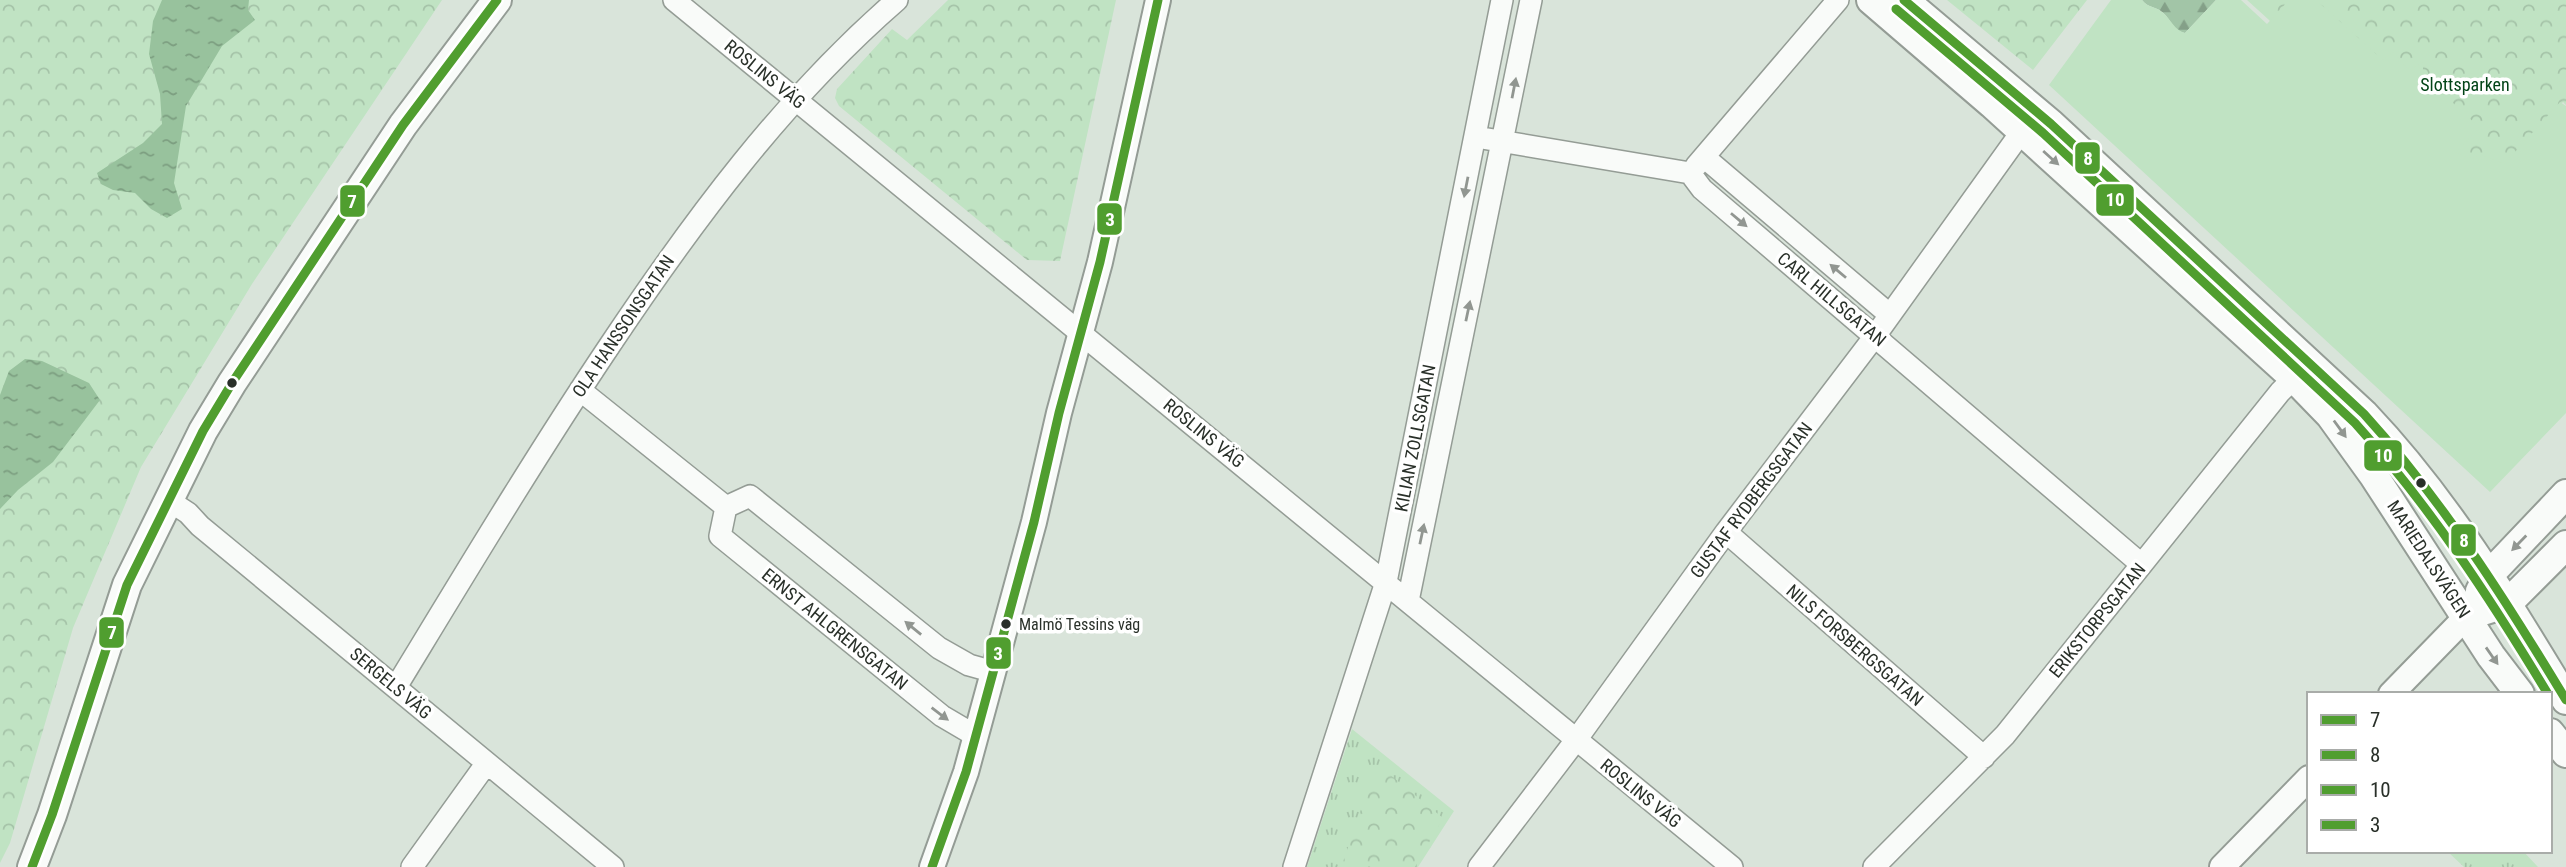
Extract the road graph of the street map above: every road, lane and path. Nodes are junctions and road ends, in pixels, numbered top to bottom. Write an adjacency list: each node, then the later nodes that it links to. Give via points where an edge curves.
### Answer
1 (497, 0): 21 (main road, via 403,125 232,383 202,431)
2 (674, 0): 10 (street, ROSLINS VÄG)
3 (897, 0): 10 (street, OLA HANSSONSGATAN)
4 (1158, 0): 16 (street)
5 (1502, 0): 12 (street, KILIAN ZOLLSGATAN)
6 (1531, 0): 13 (street, KILIAN ZOLLSGATAN, one-way to 6)
7 (1838, 0): 14 (street)
8 (1871, 0): 11 (main road, MARIEDALSVÄGEN)
9 (1904, 0): 18 (main road, MARIEDALSVÄGEN, via 2051,124)
10 (795, 99): 16 (street, ROSLINS VÄG); 19 (street, OLA HANSSONSGATAN, via 680,242)
11 (2022, 131): 15 (street, GUSTAF RYDBERGSGATAN); 18 (main road, MARIEDALSVÄGEN, one-way to 18)
12 (1476, 137): 13 (street); 27 (street, KILIAN ZOLLSGATAN, one-way to 27)
13 (1503, 142): 14 (street); 28 (street, KILIAN ZOLLSGATAN, one-way to 13)
14 (1697, 165): 15 (street, CARL HILLSGATAN, one-way to 14); 17 (street, CARL HILLSGATAN, one-way to 17, via 1702,189)
15 (1890, 315): 17 (street, GUSTAF RYDBERGSGATAN)
16 (1082, 333): 27 (street, ROSLINS VÄG); 31 (street)
17 (1875, 336): 23 (street, GUSTAF RYDBERGSGATAN); 25 (street, CARL HILLSGATAN)
18 (2302, 371): 25 (street, ERIKSTORPSGATAN, via 2280,392); 26 (main road, MARIEDALSVÄGEN, via 2389,440); 30 (main road, MARIEDALSVÄGEN, one-way to 30)
19 (580, 390): 22 (street); 32 (street, OLA HANSSONSGATAN)
20 (2566, 494): 26 (main road, one-way to 26)
21 (169, 500): 32 (street, SERGELS VÄG); 43 (main road, via 127,585)
22 (726, 507): 31 (street, one-way to 22, via 939,648 750,496); 36 (street, ERNST AHLGRENSGATAN, one-way to 36, via 720,536 942,716)
23 (1726, 532): 38 (street, GUSTAF RYDBERGSGATAN); 40 (street, NILS FORSBERGSGATAN)
24 (2566, 545): 29 (main road)
25 (2141, 565): 40 (street, ERIKSTORPSGATAN)
26 (2488, 575): 29 (main road, MARIEDALSVÄGEN); 30 (main road)
27 (1386, 582): 28 (street, ROSLINS VÄG); 47 (street, KILIAN ZOLLSGATAN)
28 (1408, 601): 38 (street, ROSLINS VÄG)
29 (2508, 603): 30 (main road); 35 (main road, MARIEDALSVÄGEN)
30 (2467, 616): 33 (street); 34 (main road, MARIEDALSVÄGEN, one-way to 34)
31 (993, 672): 36 (street)
32 (396, 687): 41 (street, SERGELS VÄG)
33 (2393, 692)
34 (2518, 692)
35 (2566, 700)
36 (976, 736): 46 (street)
37 (2552, 736): 39 (main road)
38 (1576, 740): 48 (street, GUSTAF RYDBERGSGATAN); 49 (street, ROSLINS VÄG)
39 (2566, 753)
40 (1984, 757): 50 (street, ERIKSTORPSGATAN)
41 (486, 764): 44 (street); 45 (street, SERGELS VÄG)
42 (2307, 780): 51 (street)
43 (32, 867)
44 (412, 867)
45 (613, 867)
46 (932, 867)
47 (1294, 867)
48 (1479, 867)
49 (1732, 867)
50 (1874, 867)
51 (2222, 867)

